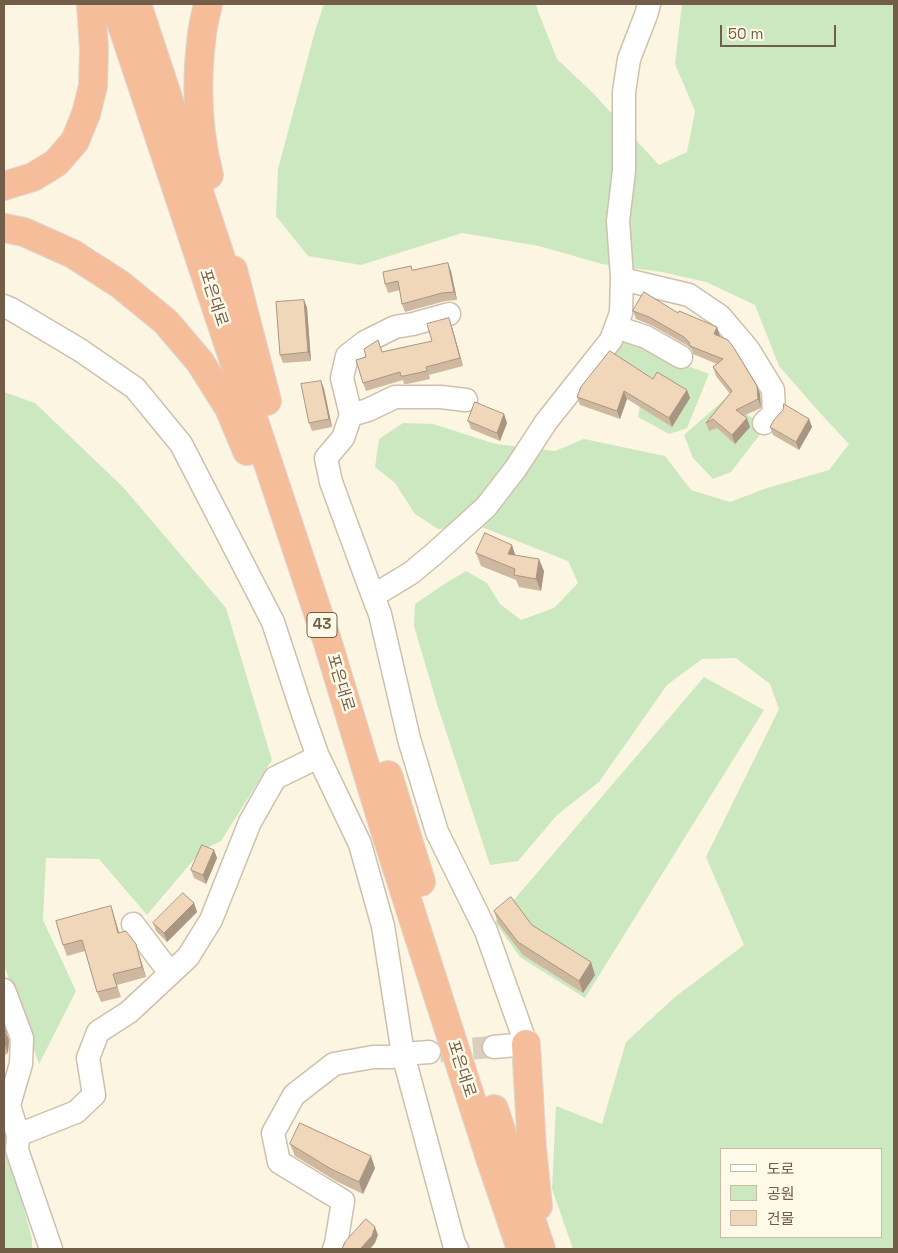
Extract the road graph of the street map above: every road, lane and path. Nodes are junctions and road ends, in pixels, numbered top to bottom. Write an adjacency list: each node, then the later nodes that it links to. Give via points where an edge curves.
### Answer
1 (91, 4): 6 (highway, via 93,86 75,141 56,163 33,178)
2 (115, 4): 18 (highway, 포은대로 / 43)
3 (138, 4): 14 (highway, 포은대로 / 43)
4 (208, 4): 14 (highway, via 199,76 199,123 204,159)
5 (648, 4): 8 (street, via 629,60 624,92 624,171 618,221)
6 (4, 186)
7 (4, 228): 18 (highway, via 24,232 73,254 121,285 166,322 200,362 229,408)
8 (622, 279): 11 (street, via 621,312); 16 (street, via 689,295 720,316 748,349 773,390 774,412)
9 (4, 306): 19 (street, via 80,350 135,388 181,444 273,622)
10 (449, 314): 15 (street, via 395,327 365,342 347,356 342,378)
11 (616, 327): 12 (street, via 646,336); 17 (street, via 611,340 546,422 486,508 411,573)
12 (682, 357)
13 (466, 400): 15 (street, via 395,397)
14 (267, 401): 33 (highway, 포은대로 / 43, via 320,558 499,1126)
15 (351, 415): 17 (street, via 343,438 326,458 331,482)
16 (764, 423)
17 (373, 596): 23 (street, via 409,739 437,832 486,931)
18 (327, 640): 32 (highway, 포은대로 / 43, via 385,832)
19 (318, 757): 21 (street, via 275,778 250,822 211,920 188,957); 26 (street, via 360,844 383,926)
20 (133, 924): 21 (street)
21 (170, 974): 28 (street, via 129,1012 98,1032 88,1058 94,1095 76,1112)
22 (4, 990): 27 (street, via 22,1038 21,1064)
23 (526, 1044): 24 (street); 34 (highway, via 532,1148)
24 (494, 1046)
25 (429, 1052): 26 (street)
26 (403, 1054): 30 (street, via 334,1064 294,1094 273,1133 279,1162 343,1201); 31 (street)
27 (6, 1107): 28 (street)
28 (18, 1134): 29 (street, via 17,1150)
29 (51, 1249)
30 (334, 1249)
31 (457, 1249)
32 (521, 1249)
33 (542, 1249)
34 (546, 1249)

